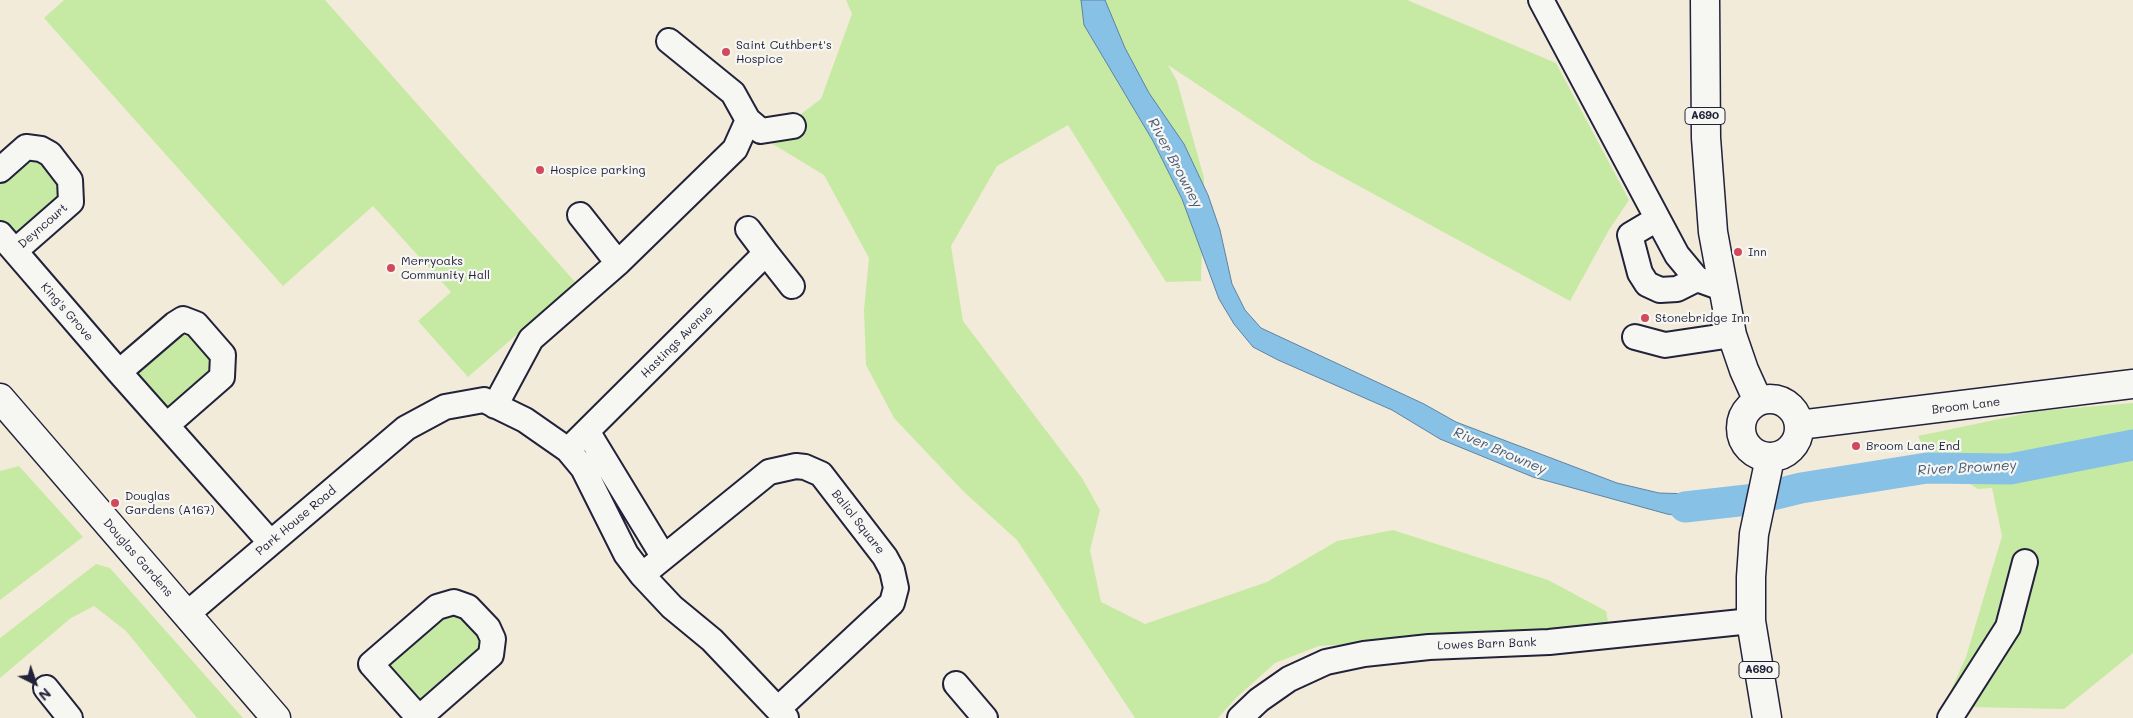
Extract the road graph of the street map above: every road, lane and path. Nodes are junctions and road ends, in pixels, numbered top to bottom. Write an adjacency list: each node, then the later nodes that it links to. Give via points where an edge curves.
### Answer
1 (1541, 0): 8 (street)
2 (1705, 0): 15 (main road, A690, via 1706,138 1713,232)
3 (670, 41): 4 (street, via 732,93)
4 (748, 120): 5 (street, via 761,131); 12 (street, via 735,149)
5 (793, 126)
6 (0, 170): 10 (street, Deyncourt, via 26,147 41,149 50,154 70,180 70,202)
7 (580, 215): 12 (street)
8 (1657, 219): 13 (street, via 1677,255); 13 (street, via 1630,235 1640,273 1647,284 1660,290 1677,289)
9 (748, 228): 11 (street)
10 (7, 242): 18 (street, King's Grove)
11 (766, 253): 14 (street); 25 (street, Hastings Avenue)
12 (618, 263): 22 (street, via 531,338)
13 (1697, 279): 15 (street)
14 (792, 286)
15 (1722, 288): 16 (main road, A690)
16 (1732, 335): 17 (street, via 1665,345); 21 (main road, A690)
17 (1634, 336)
18 (119, 372): 23 (street, King's Grove); 23 (street, via 183,319 196,324 223,355 222,377)
19 (2133, 384): 24 (main road, Broom Lane)
20 (0, 398): 32 (main road, Douglas Gardens)
21 (1758, 401): 24 (main road, via 1767,399 1785,403 1792,408); 27 (main road, via 1745,413 1742,438 1753,452)
22 (495, 406): 26 (street, via 525,420); 28 (street, Park House Road, via 484,400 446,407 406,428)
23 (167, 425): 28 (street, King's Grove)
24 (1799, 425): 27 (main road, via 1795,444 1779,456)
25 (587, 431): 26 (street, Hastings Avenue); 29 (street)
26 (568, 450): 31 (street, via 583,468 626,554)
27 (1770, 458): 33 (main road, A690, via 1754,534)
28 (270, 542): 32 (street, Park House Road)
29 (664, 556): 31 (street); 36 (street, Baliol Square, via 769,472 790,466 805,467 821,474 885,557 896,588 892,603)
30 (2025, 562): 43 (street, via 2008,627)
31 (642, 575): 36 (street, via 672,607 712,640)
32 (187, 614): 38 (main road, Douglas Gardens)
33 (1751, 621): 41 (street, Lowes Barn Bank, via 1549,642 1429,646 1364,654 1326,662 1289,679); 42 (main road, A690)
34 (956, 684): 40 (street)
35 (46, 688): 37 (street)
36 (782, 713)
37 (70, 718)
38 (276, 718)
39 (419, 718): 39 (street, via 371,664 436,607 454,602 468,607 493,638 491,655)
40 (985, 718)
41 (1240, 718)
42 (1767, 718)
43 (1950, 718)

